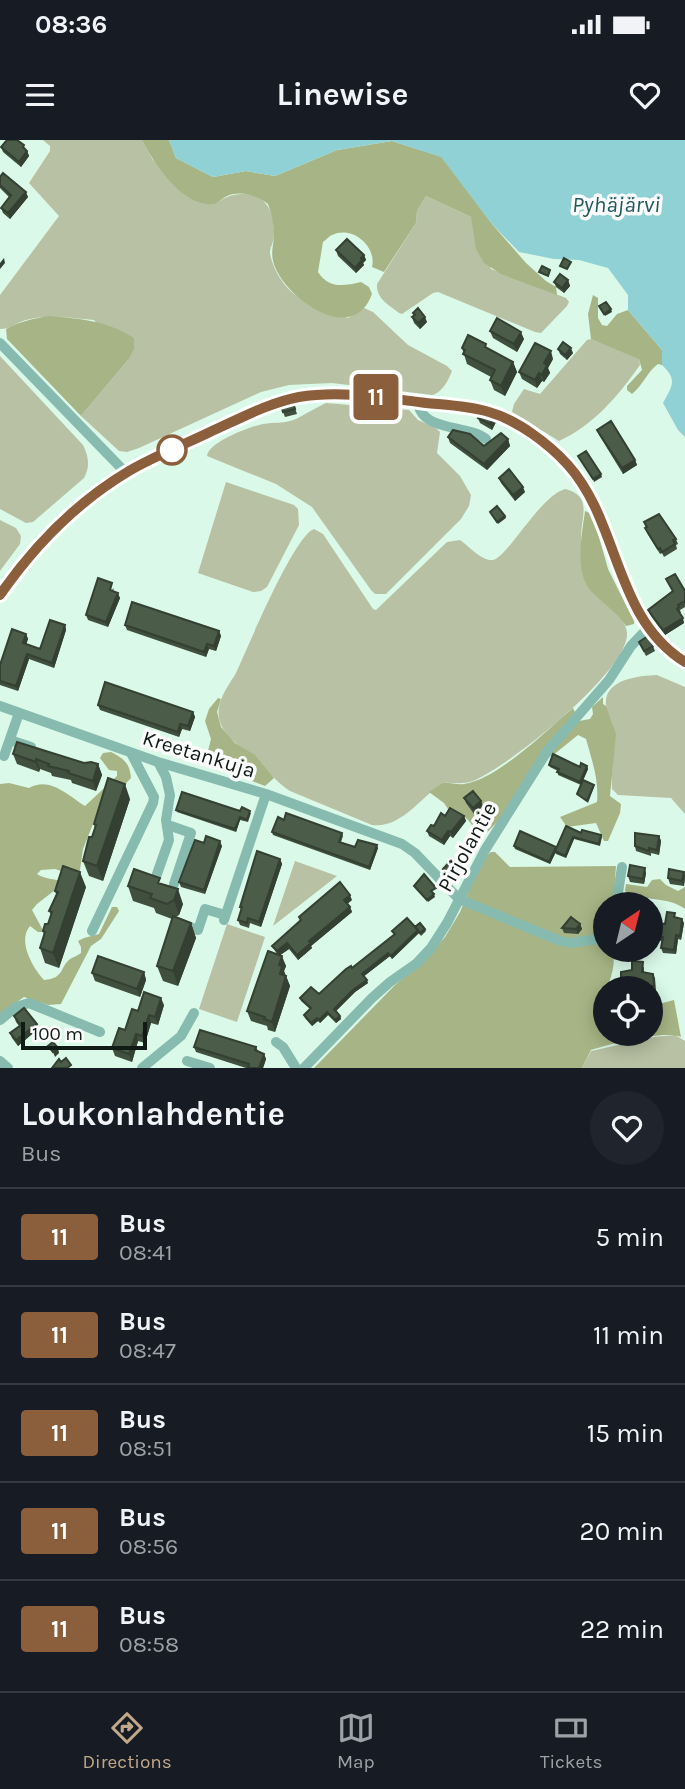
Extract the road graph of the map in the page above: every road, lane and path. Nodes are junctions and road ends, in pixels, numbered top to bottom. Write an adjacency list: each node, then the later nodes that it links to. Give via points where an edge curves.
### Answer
1 (0, 343): 4 (street)
2 (418, 402): 3 (street, via 419,412 426,418); 4 (street, via 343,394 297,398 252,413); 6 (street, via 497,415 567,464 587,493 625,586)
3 (486, 439)
4 (126, 473): 5 (street, via 51,533)
5 (0, 596)
6 (648, 628): 7 (street); 21 (street, Pirjolantie, via 548,750)
7 (685, 662)
8 (0, 706): 9 (street, Kreetankuja)
9 (19, 713): 10 (street); 12 (street, Kreetankuja)
10 (10, 740): 11 (street); 13 (street)
11 (43, 751)
12 (131, 753): 14 (street, Kreetankuja); 23 (street, via 153,803)
13 (4, 756)
14 (158, 762): 15 (street, Kreetankuja); 16 (street, via 169,786)
15 (266, 794): 21 (street, Kreetankuja, via 402,844); 22 (street, via 225,918 205,909 198,930)
16 (168, 825): 18 (street, via 169,840); 19 (street, via 191,833)
17 (622, 867): 20 (street)
18 (157, 874)
19 (174, 884)
20 (618, 892)
21 (459, 899): 24 (street, via 558,940); 35 (street, Pirjolantie, via 421,959 385,986)
22 (179, 923)
23 (92, 931)
24 (593, 940)
25 (194, 1013): 32 (street, via 181,1036)
26 (0, 1020): 27 (street, via 29,1003)
27 (100, 1032)
28 (276, 1042): 34 (street)
29 (187, 1060): 33 (street)
30 (0, 1061): 31 (street)
31 (8, 1068)
32 (142, 1068)
33 (211, 1068)
34 (296, 1068)
35 (304, 1068)

